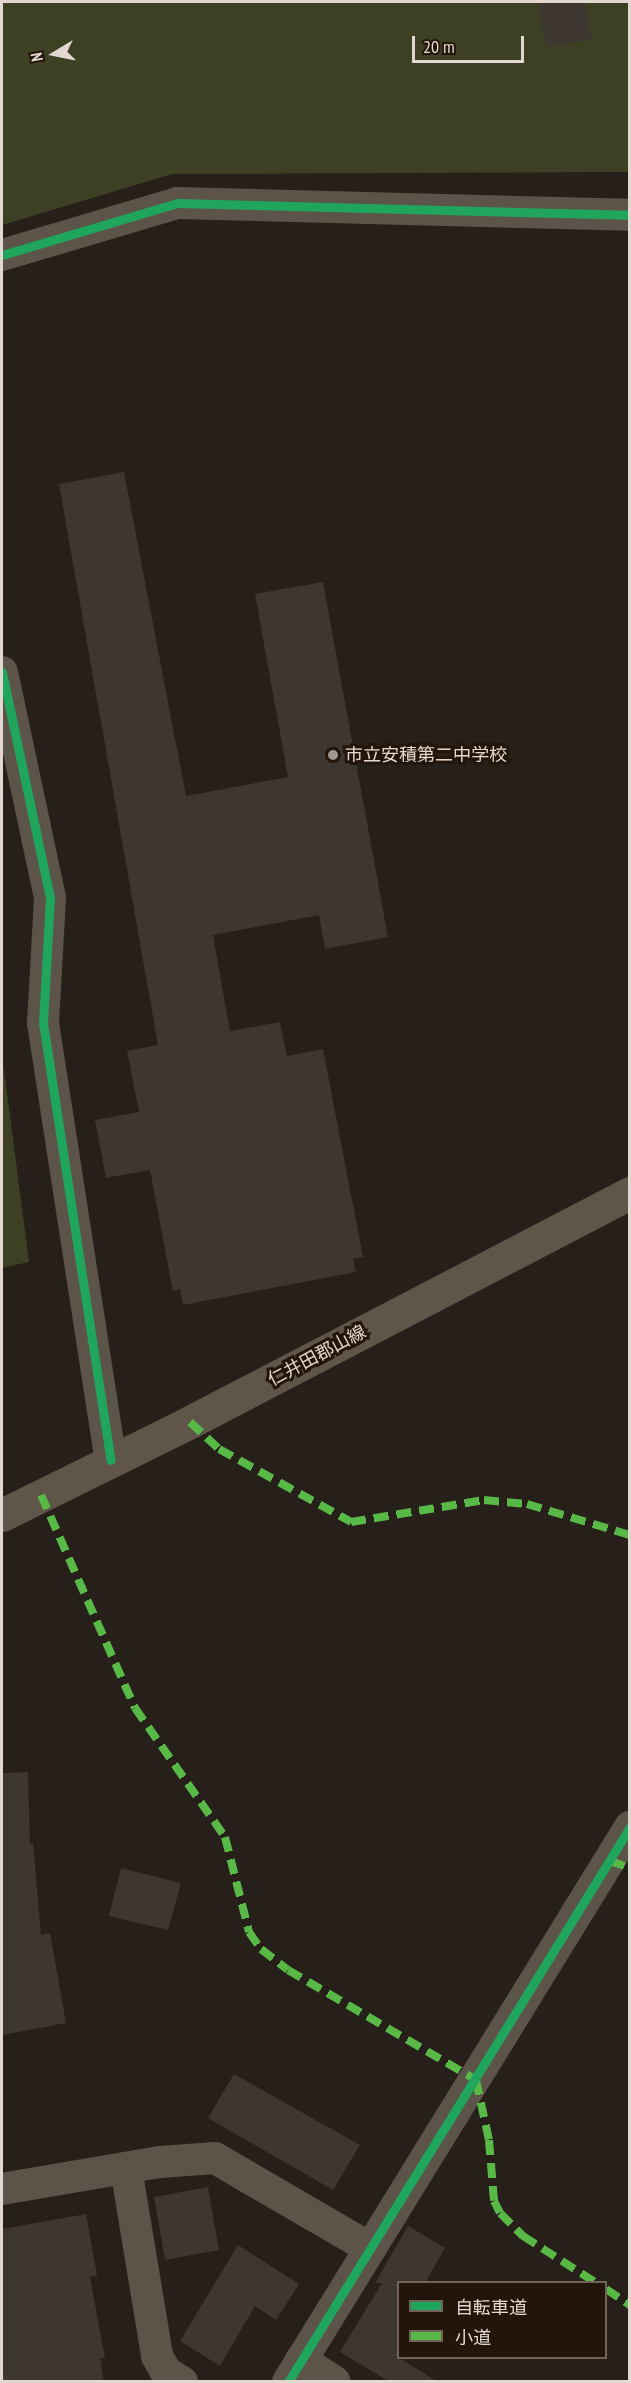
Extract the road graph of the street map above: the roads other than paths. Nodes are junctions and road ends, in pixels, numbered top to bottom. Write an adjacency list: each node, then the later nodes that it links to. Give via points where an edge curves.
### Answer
1 (630, 216): 2 (street, via 177,203)
2 (2, 255)
3 (2, 672): 5 (street, via 50,898 43,1023)
4 (630, 1192): 5 (main road, 仁井田郡山線)
5 (111, 1460): 6 (main road, 仁井田郡山線)
6 (2, 1515)
7 (630, 1827): 10 (street, via 420,2171 410,2177)
8 (126, 2168): 9 (street); 10 (street, via 215,2158); 12 (street, via 157,2356 166,2372)
9 (2, 2189)
10 (368, 2247): 11 (street)
11 (294, 2371): 13 (street)
12 (182, 2382)
13 (335, 2382)

